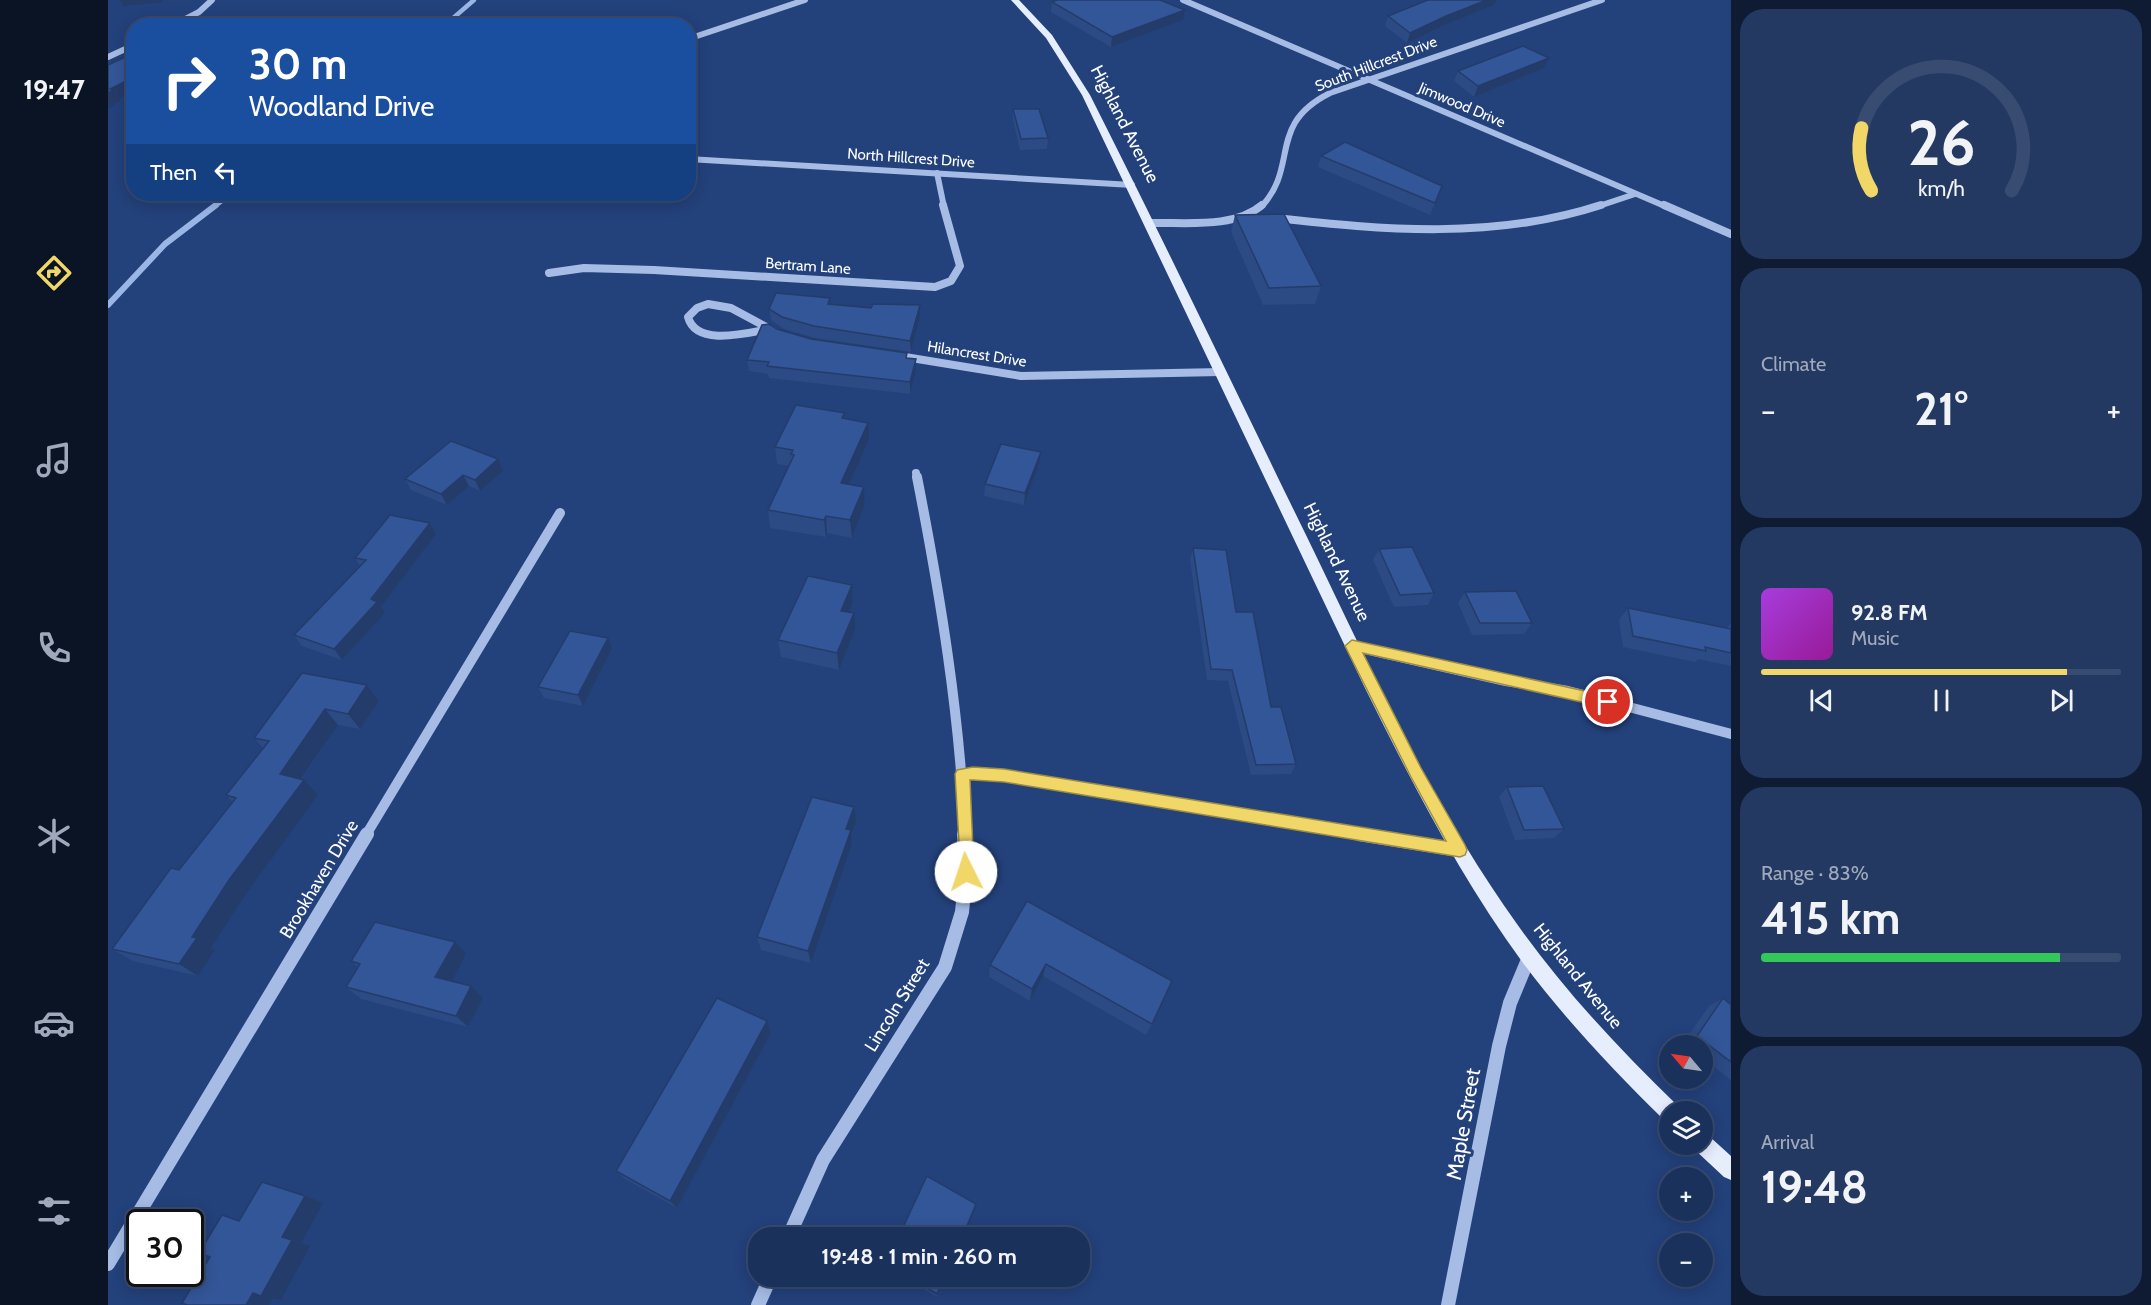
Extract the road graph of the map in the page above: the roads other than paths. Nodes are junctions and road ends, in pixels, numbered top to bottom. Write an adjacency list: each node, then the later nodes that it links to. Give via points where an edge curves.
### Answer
1 (212, 0): 8 (street)
2 (805, 0): 9 (street)
3 (1015, 0): 15 (main road, Highland Avenue, via 1072,69)
4 (1182, 0): 7 (street, Jimwood Drive)
5 (1204, 0): 7 (street)
6 (1602, 0): 12 (street, South Hillcrest Drive)
7 (1192, 4): 12 (street, Jimwood Drive)
8 (187, 18)
9 (696, 36)
10 (126, 49): 11 (street)
11 (108, 57)
12 (1367, 78): 16 (street, Jimwood Drive); 17 (street, South Hillcrest Drive, via 1305,108 1292,128 1276,189 1260,208)
13 (696, 159): 14 (street, North Hillcrest Drive)
14 (937, 174): 15 (street, North Hillcrest Drive); 22 (street, Bertram Lane, via 960,266 958,274 945,285 923,288 606,268)
15 (1132, 185): 20 (main road, Highland Avenue)
16 (1635, 194): 19 (street, via 1561,218 1465,232 1379,229); 21 (street, Jimwood Drive)
17 (1247, 214): 18 (street); 20 (street, South Hillcrest Drive)
18 (1258, 216)
19 (1269, 217)
20 (1150, 223): 26 (main road, Highland Avenue)
21 (1731, 234)
22 (549, 273)
23 (770, 329): 23 (street, via 754,317 729,307 698,308 687,318 691,329 710,335); 24 (street)
24 (781, 335)
25 (888, 354): 26 (street, Hilancrest Drive, via 1021,376)
26 (1221, 372): 29 (main road, Highland Avenue)
27 (916, 473): 31 (street, Lincoln Street, via 933,558)
28 (560, 513): 38 (street, Brookhaven Drive)
29 (1352, 646): 30 (street, via 1568,691); 32 (main road, Highland Avenue)
30 (1731, 734)
31 (962, 774): 32 (street, via 1004,776); 37 (street, Lincoln Street, via 966,872 962,912 945,967 824,1161)
32 (1460, 850): 33 (main road, Highland Avenue)
33 (1530, 955): 34 (main road, Highland Avenue, via 1573,1009); 41 (street, Maple Street, via 1506,1019)
34 (1660, 1101)
35 (1713, 1153): 36 (main road)
36 (1731, 1170)
37 (793, 1227)
38 (108, 1264)
39 (766, 1287): 40 (street)
40 (758, 1305)
41 (1448, 1305)

